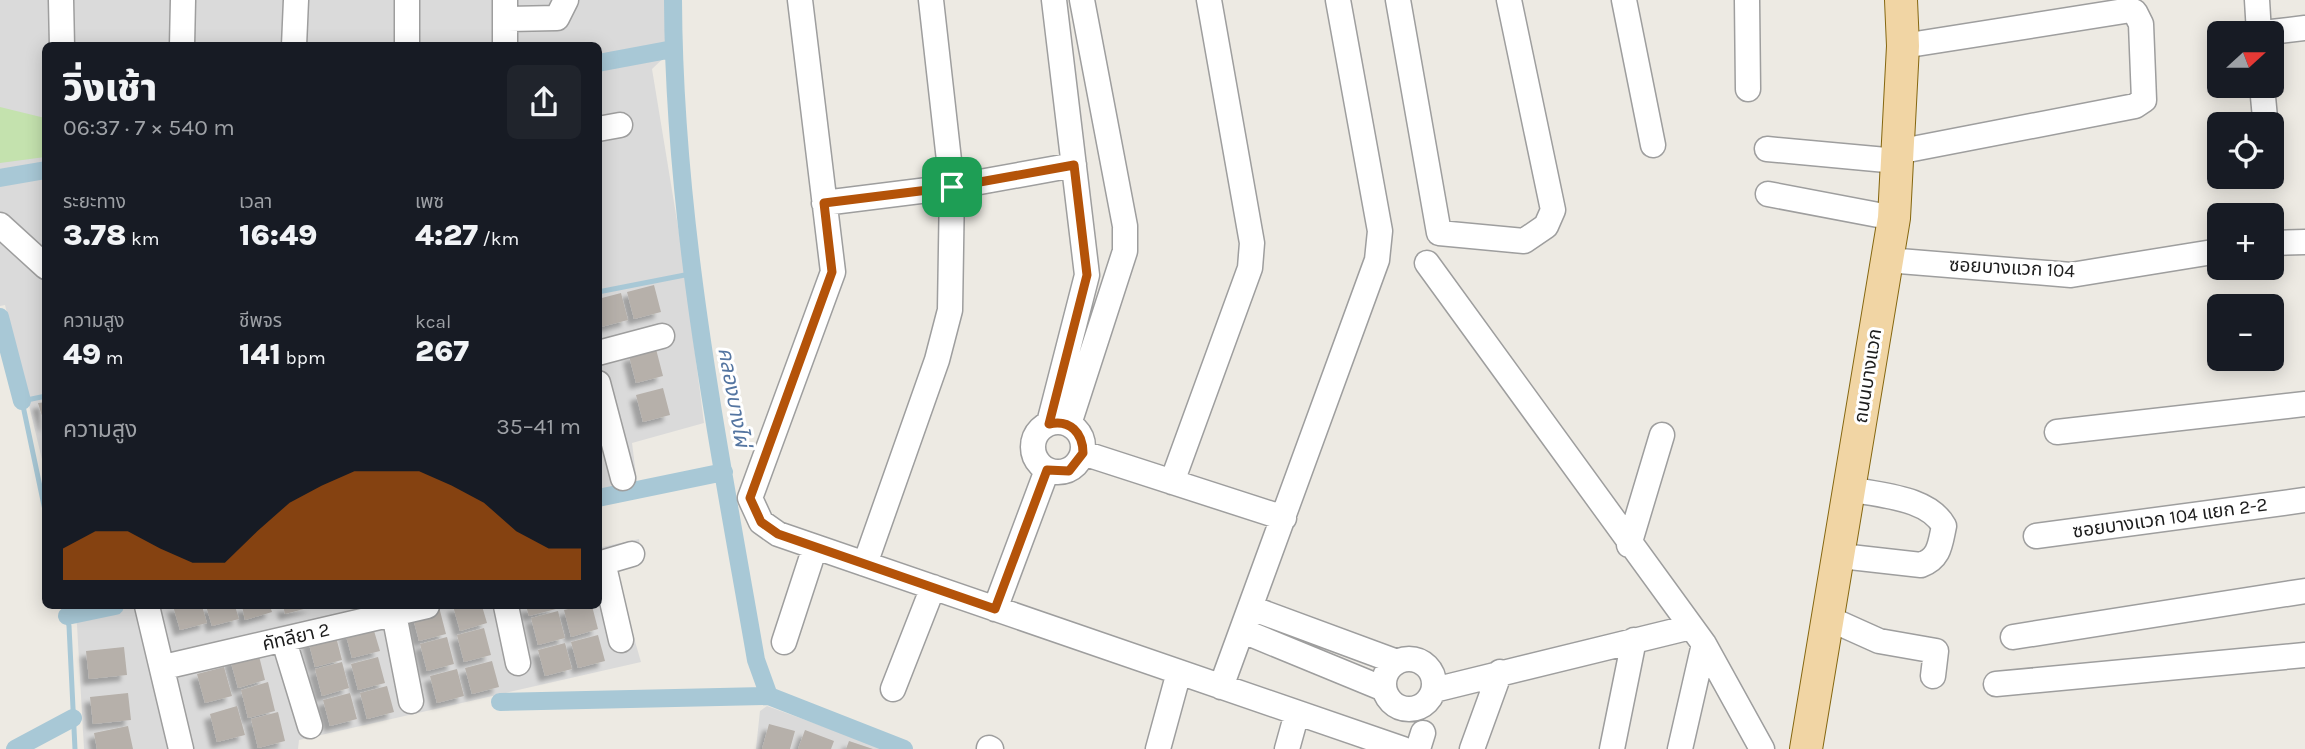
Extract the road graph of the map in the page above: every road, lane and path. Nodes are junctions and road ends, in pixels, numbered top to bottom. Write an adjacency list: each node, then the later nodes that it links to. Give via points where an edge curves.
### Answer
1 (61, 0): 22 (street)
2 (183, 0): 23 (street)
3 (296, 0): 24 (street)
4 (407, 0): 25 (street)
5 (566, 0): 18 (street, via 557,18)
6 (800, 0): 35 (street)
7 (931, 0): 33 (street)
8 (1054, 0): 32 (street)
9 (1082, 0): 48 (street, via 1125,226 1125,251)
10 (1209, 0): 54 (street, via 1252,243 1250,268)
11 (1338, 0): 57 (street, via 1380,231 1377,260)
12 (1398, 0): 13 (street, via 1439,233 1524,241 1546,226 1553,210)
13 (1509, 0)
14 (1624, 0): 29 (street)
15 (1747, 0): 28 (street)
16 (1901, 0): 27 (main road, ถนนบางแวก)
17 (2257, 0): 19 (street)
18 (505, 9): 26 (street)
19 (2260, 21)
20 (2305, 27): 21 (street)
21 (2284, 30)
22 (62, 42)
23 (182, 42)
24 (294, 42)
25 (407, 42)
26 (505, 42)
27 (1903, 47): 31 (main road, ถนนบางแวก); 31 (street, via 2131,10 2141,24 2144,100 2135,106)
28 (1748, 89)
29 (1653, 145)
30 (1767, 149): 31 (street)
31 (1897, 156): 36 (main road, ถนนบางแวก)
32 (1074, 165): 33 (street); 48 (street, via 1087,275)
33 (952, 187): 35 (street); 64 (street, via 950,310 937,360)
34 (1768, 194): 36 (street)
35 (824, 203): 60 (street, via 832,272 750,498 761,522 778,534)
36 (1894, 218): 41 (main road, ถนนบางแวก)
37 (0, 225): 43 (street)
38 (2305, 242): 39 (street)
39 (2284, 243)
40 (2207, 253): 41 (street, ซอยบางแวก 104, via 2071,275)
41 (1887, 260): 55 (main road, ถนนบางแวก)
42 (1427, 262): 59 (street)
43 (42, 263)
44 (662, 336): 45 (street)
45 (602, 352)
46 (602, 398): 53 (street)
47 (2305, 404): 49 (street)
48 (1059, 424): 51 (street, via 1081,437); 52 (street, via 1037,434 1035,458)
49 (2057, 432)
50 (1662, 435): 59 (street)
51 (1083, 453): 52 (street, via 1069,471); 54 (street)
52 (1047, 470): 71 (street)
53 (623, 478)
54 (1172, 482): 57 (street)
55 (1851, 489): 62 (main road, ถนนบางแวก); 62 (street, via 1925,506 1944,526 1937,554 1921,565)
56 (2305, 500): 58 (street, ซอยบางแวก 104 แยก 2-2)
57 (1284, 518): 68 (street)
58 (2036, 536)
59 (1629, 545): 76 (street)
60 (815, 547): 64 (street); 81 (street)
61 (632, 554): 63 (street)
62 (1841, 556): 74 (main road, ถนนบางแวก)
63 (602, 563)
64 (865, 564): 66 (street)
65 (602, 567): 78 (street)
66 (933, 587): 71 (street); 91 (street)
67 (2305, 591): 77 (street)
68 (1251, 608): 75 (street); 83 (street)
69 (415, 609): 73 (street, คัทลียา 2)
70 (507, 609): 84 (street)
71 (995, 609): 86 (street)
72 (149, 611): 85 (street)
73 (394, 614): 80 (street, คัทลียา 2); 94 (street)
74 (1830, 619): 88 (street, via 1879,641 1936,651); 105 (main road, ถนนบางแวก)
75 (1242, 631): 90 (street); 92 (street)
76 (1697, 635): 79 (street); 103 (street); 104 (street)
77 (2013, 637)
78 (621, 640)
79 (1634, 640): 87 (street); 102 (street)
80 (284, 641): 85 (street, คัทลียา 2); 96 (street)
81 (784, 642)
82 (2305, 655): 89 (street)
83 (1397, 662): 92 (street, via 1386,673); 93 (street, via 1421,662 1432,673)
84 (518, 663)
85 (164, 667): 97 (street)
86 (1179, 672): 90 (street); 98 (street)
87 (1500, 672): 93 (street); 101 (street)
88 (1933, 676)
89 (1996, 684)
90 (1221, 687): 95 (street)
91 (893, 688)
92 (1384, 689): 93 (street, via 1393,704 1409,710 1426,705)
93 (1434, 690)
94 (411, 701)
95 (1297, 713): 99 (street); 100 (street)
96 (310, 726)
97 (181, 749)
98 (1158, 749)
99 (1287, 749)
100 (1403, 749)
101 (1472, 749)
102 (1612, 749)
103 (1680, 749)
104 (1762, 749)
105 (1806, 749)

